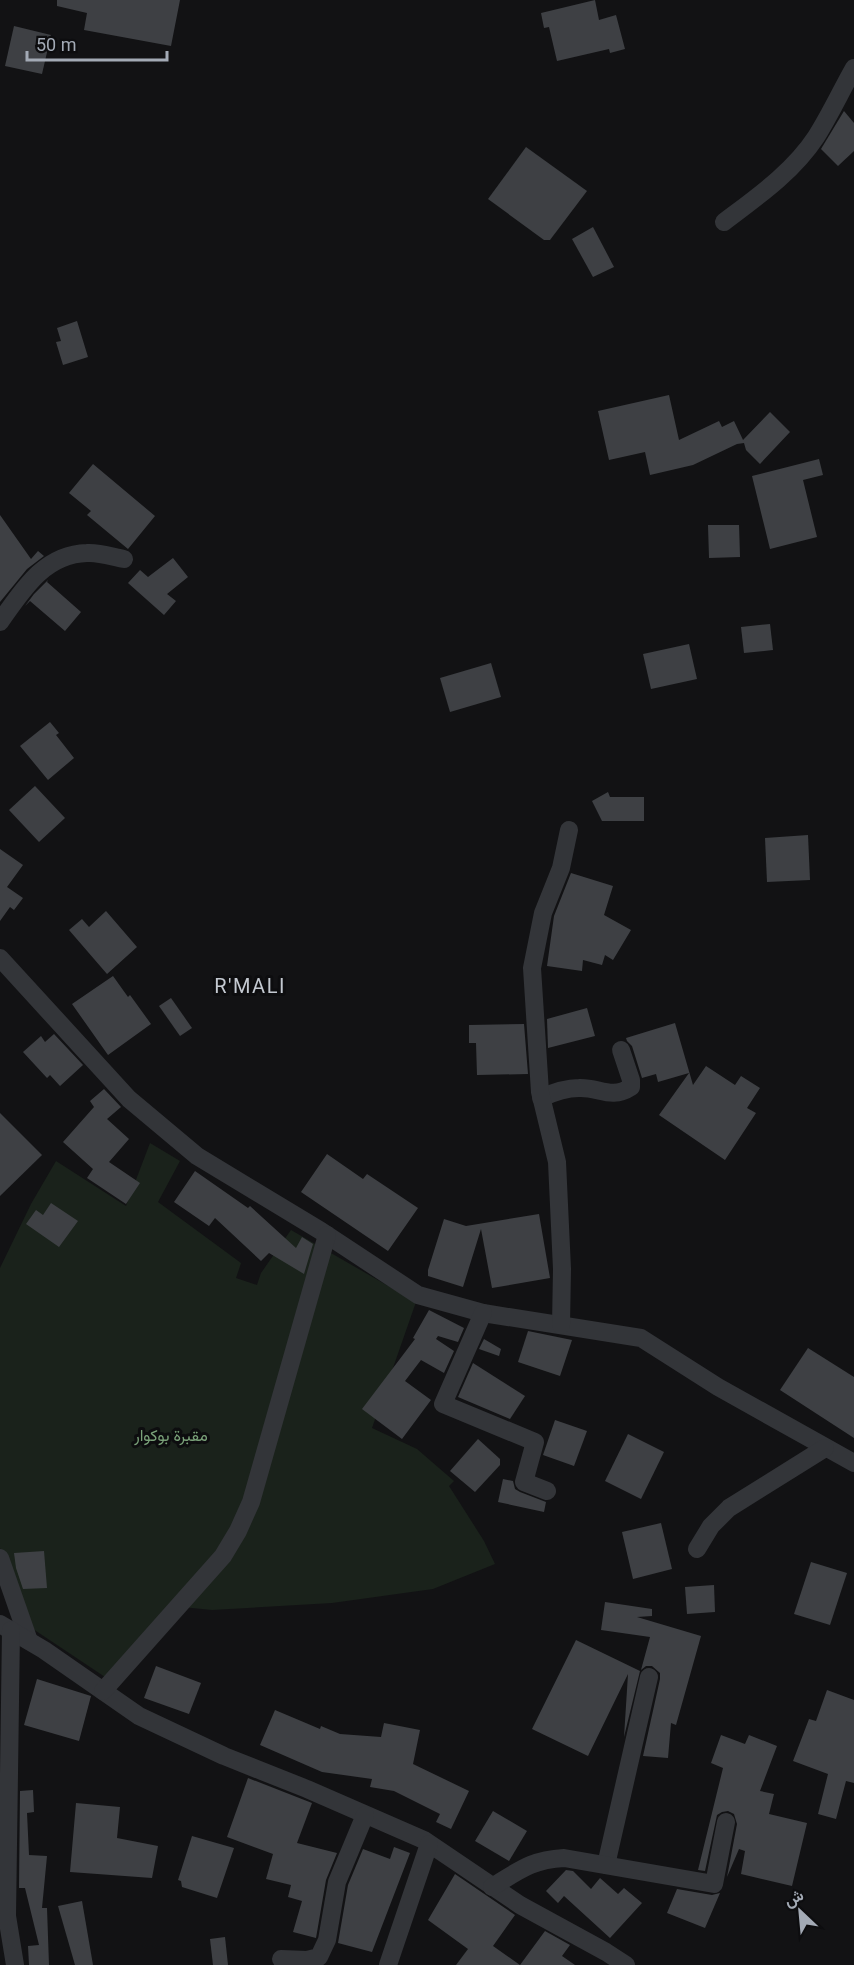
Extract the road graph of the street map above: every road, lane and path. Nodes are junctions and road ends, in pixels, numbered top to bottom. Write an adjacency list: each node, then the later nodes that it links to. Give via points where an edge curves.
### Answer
1 (854, 68): 2 (street, via 815,138 792,166)
2 (724, 222)
3 (124, 559): 4 (street, via 88,553 55,561 42,569)
4 (0, 622)
5 (569, 830): 8 (street, via 561,868 543,913 532,968)
6 (0, 958): 9 (street, via 129,1099 197,1156)
7 (621, 1050): 8 (street, via 631,1080 631,1087 623,1092 567,1089)
8 (541, 1098): 11 (street, via 557,1162)
9 (327, 1235): 10 (street, via 418,1295); 20 (street, via 251,1502 238,1532 223,1556)
10 (483, 1313): 11 (street); 14 (street, via 443,1404 535,1442 524,1482)
11 (561, 1325): 12 (street, via 641,1338)
12 (825, 1448): 13 (street); 15 (street, via 729,1508 711,1526)
13 (854, 1463)
14 (547, 1491)
15 (698, 1549)
16 (0, 1558): 18 (street)
17 (6, 1627): 18 (street); 24 (street)
18 (29, 1641): 20 (street)
19 (649, 1677): 25 (street)
20 (103, 1691): 21 (street, via 139,1716)
21 (365, 1815): 23 (street); 27 (street, via 337,1882 327,1940 319,1957)
22 (726, 1822): 25 (street, via 714,1884)
23 (429, 1844): 26 (street); 29 (street)
24 (4, 1863): 28 (street)
25 (606, 1865): 26 (street, via 543,1859)
26 (492, 1887): 30 (street)
27 (281, 1959)
28 (15, 1965)
29 (388, 1965)
30 (626, 1965)

